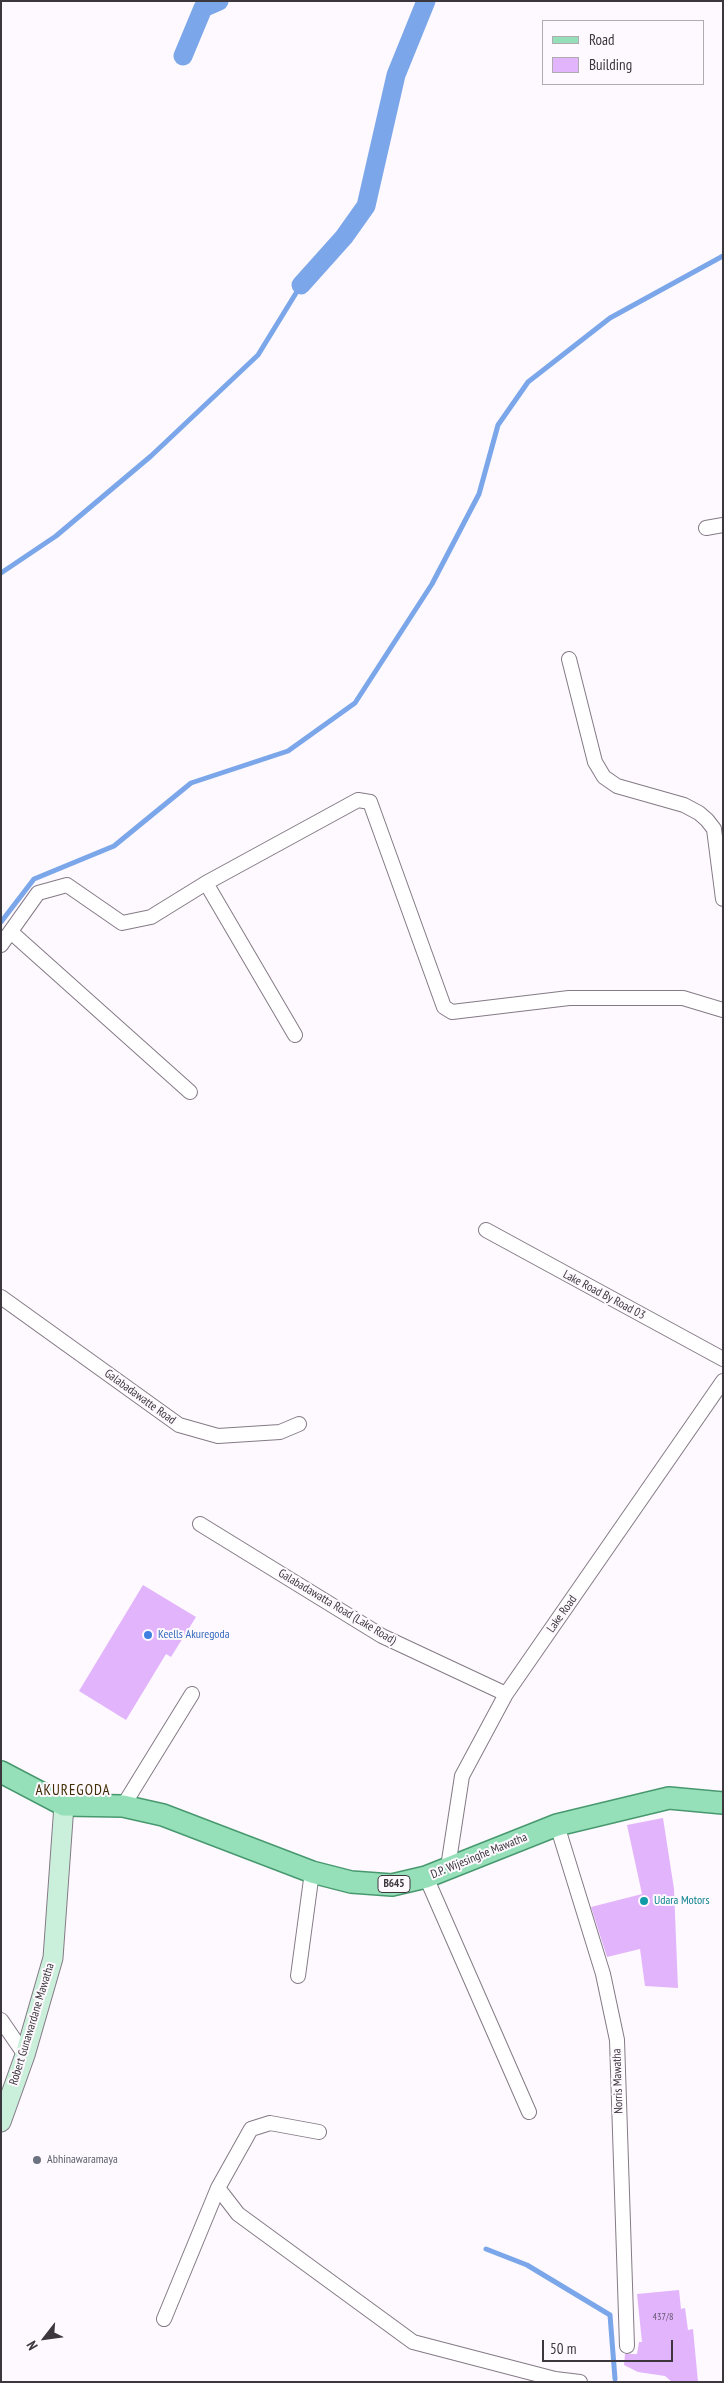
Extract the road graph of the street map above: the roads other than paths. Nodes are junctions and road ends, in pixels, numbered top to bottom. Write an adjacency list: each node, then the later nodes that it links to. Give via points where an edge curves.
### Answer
1 (723, 525): 2 (street)
2 (706, 528)
3 (569, 659): 5 (street, via 595,762 604,777 618,786 684,805 708,820 714,829)
4 (206, 882): 6 (street, via 151,917 122,923 67,885 38,893); 8 (street, via 358,800 370,802 444,1007 452,1012 569,998 683,998); 9 (street)
5 (723, 899)
6 (11, 932): 7 (street); 10 (street)
7 (1, 945)
8 (723, 1010)
9 (295, 1036)
10 (190, 1092)
11 (486, 1230): 13 (street, Lake Road By Road 03)
12 (1, 1297): 17 (street, Galabadawatte Road, via 179,1425 218,1436 280,1432)
13 (723, 1359)
14 (723, 1381): 15 (street, Lake Road)
15 (710, 1399): 16 (street); 20 (street, Lake Road)
16 (723, 1406)
17 (299, 1424)
18 (200, 1524): 20 (street, Galabadawatta Road (Lake Road), via 382,1636)
19 (192, 1694): 24 (street)
20 (506, 1694): 26 (street, Lake Road, via 462,1776)
21 (1, 1772): 23 (main road, B645)
22 (723, 1802): 25 (main road, D.P. Wijesinghe Mawatha / B645, via 669,1798)
23 (64, 1805): 24 (main road, D.P. Wijesinghe Mawatha / B645); 31 (street, Robert Gunawardane Mawatha, via 52,1958)
24 (123, 1806): 27 (main road, D.P. Wijesinghe Mawatha / B645, via 162,1815)
25 (557, 1825): 26 (main road, D.P. Wijesinghe Mawatha / B645); 37 (street, Norris Mawatha, via 604,1974 617,2040)
26 (448, 1867): 28 (main road, D.P. Wijesinghe Mawatha / B645)
27 (312, 1872): 28 (main road, D.P. Wijesinghe Mawatha / B645, via 351,1882 392,1885); 29 (street)
28 (426, 1877): 32 (street)
29 (298, 1976)
30 (1, 2020): 31 (street)
31 (25, 2055): 33 (street, Robert Gunawardane Mawatha)
32 (529, 2112)
33 (1, 2122)
34 (319, 2132): 35 (street, via 270,2123 251,2128)
35 (218, 2188): 36 (street); 38 (street, via 238,2214 413,2342 555,2379)
36 (164, 2319)
37 (627, 2346)
38 (580, 2382)

